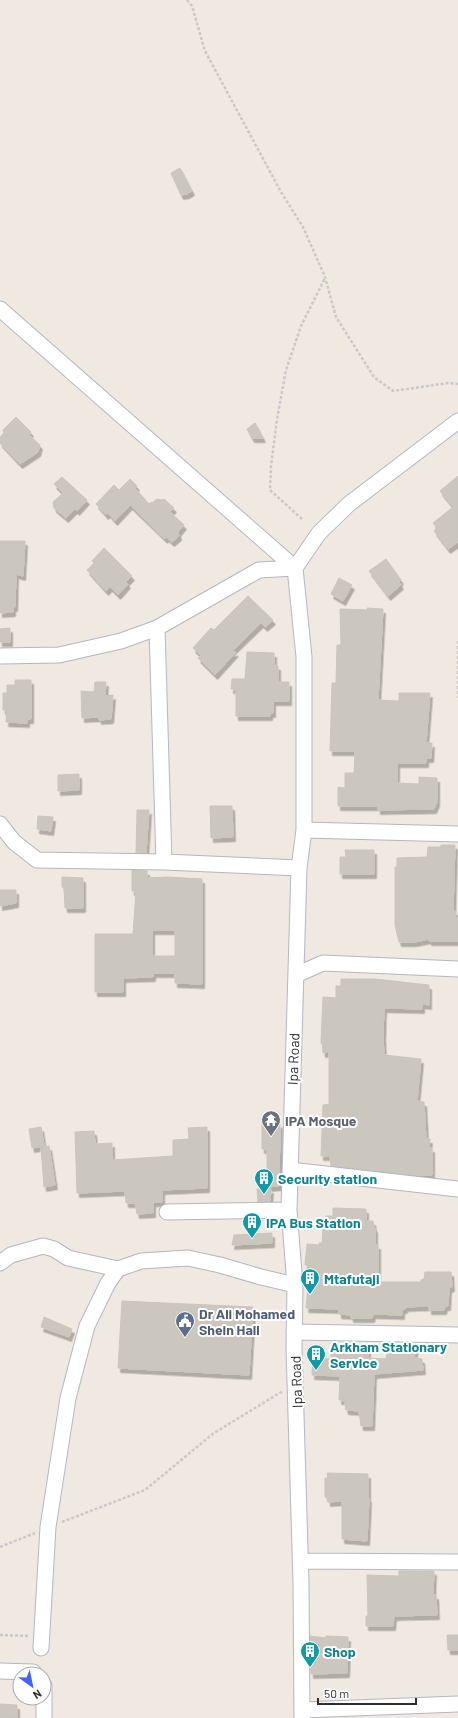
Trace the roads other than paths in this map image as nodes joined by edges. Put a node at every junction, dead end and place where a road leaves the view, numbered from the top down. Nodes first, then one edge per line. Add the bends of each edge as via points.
1 (3, 318) edge
2 (458, 421) edge
3 (295, 568) junction
4 (157, 628) junction
5 (0, 656) edge
6 (0, 824) edge
7 (304, 830) junction
8 (458, 834) edge
9 (164, 862) junction
10 (298, 868) junction
11 (458, 969) edge
12 (296, 975) junction
13 (290, 1170) junction
14 (458, 1189) edge
15 (289, 1210) junction
16 (167, 1212) dead end
17 (0, 1263) edge
18 (118, 1269) junction
19 (294, 1285) junction
20 (294, 1332) junction
21 (458, 1335) edge
22 (301, 1561) junction
23 (458, 1562) edge
24 (41, 1648) dead end
25 (0, 1671) edge
26 (12, 1671) edge
27 (458, 1704) edge
28 (44, 1706) edge
29 (302, 1714) edge
30 (44, 1718) edge

1 - 3 street
2 - 3 street via 350,504 320,533
3 - 4 street via 259,570
3 - 7 street, Ipa Road via 304,657
4 - 5 street via 121,641 59,655
4 - 9 street
6 - 9 street via 14,842 38,860
7 - 8 street
7 - 10 street, Ipa Road
9 - 10 street
10 - 12 street, Ipa Road
11 - 12 street via 323,963
12 - 13 street, Ipa Road
13 - 14 street
13 - 15 street, Ipa Road
15 - 16 street
15 - 19 street, Ipa Road
17 - 18 street via 11,1255 43,1246 54,1249 68,1258
18 - 19 street via 141,1261 188,1258
18 - 24 street via 108,1283 87,1326 68,1398 48,1527
19 - 20 street, Ipa Road
20 - 21 street
20 - 22 street, Ipa Road
22 - 23 street
22 - 29 street, Ipa Road
25 - 26 street
27 - 29 street
28 - 30 street

